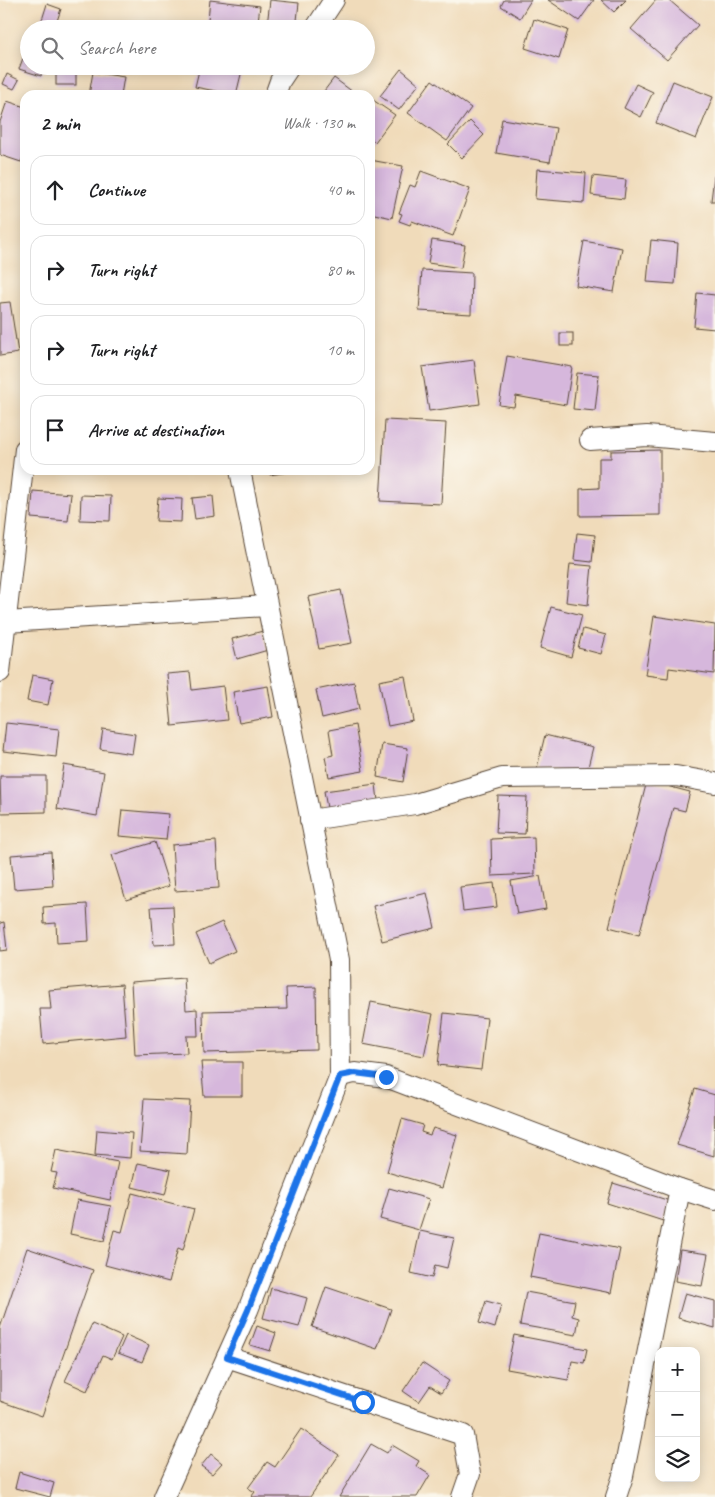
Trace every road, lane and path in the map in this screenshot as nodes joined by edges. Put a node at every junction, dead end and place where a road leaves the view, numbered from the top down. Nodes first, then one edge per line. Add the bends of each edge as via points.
1 (334, 0) edge
2 (321, 20) edge
3 (284, 75) edge
4 (277, 90) edge
5 (590, 440) dead end
6 (715, 442) edge
7 (22, 475) edge
8 (241, 475) edge
9 (267, 606) junction
10 (6, 622) junction
11 (0, 672) edge
12 (715, 784) edge
13 (310, 820) junction
14 (340, 1076) junction
15 (680, 1189) junction
16 (715, 1200) edge
17 (227, 1357) junction
18 (164, 1497) edge
19 (462, 1497) edge
20 (616, 1497) edge

1 - 2 street
3 - 4 street
5 - 6 street via 647,436
7 - 10 street
8 - 9 street
9 - 10 street
9 - 13 street
10 - 11 street
12 - 13 street via 676,776 502,778 415,804
13 - 14 street via 339,960
14 - 15 street via 355,1073 386,1077
14 - 17 street
15 - 16 street
15 - 20 street via 623,1476
17 - 18 street
17 - 19 street via 463,1435 470,1474

